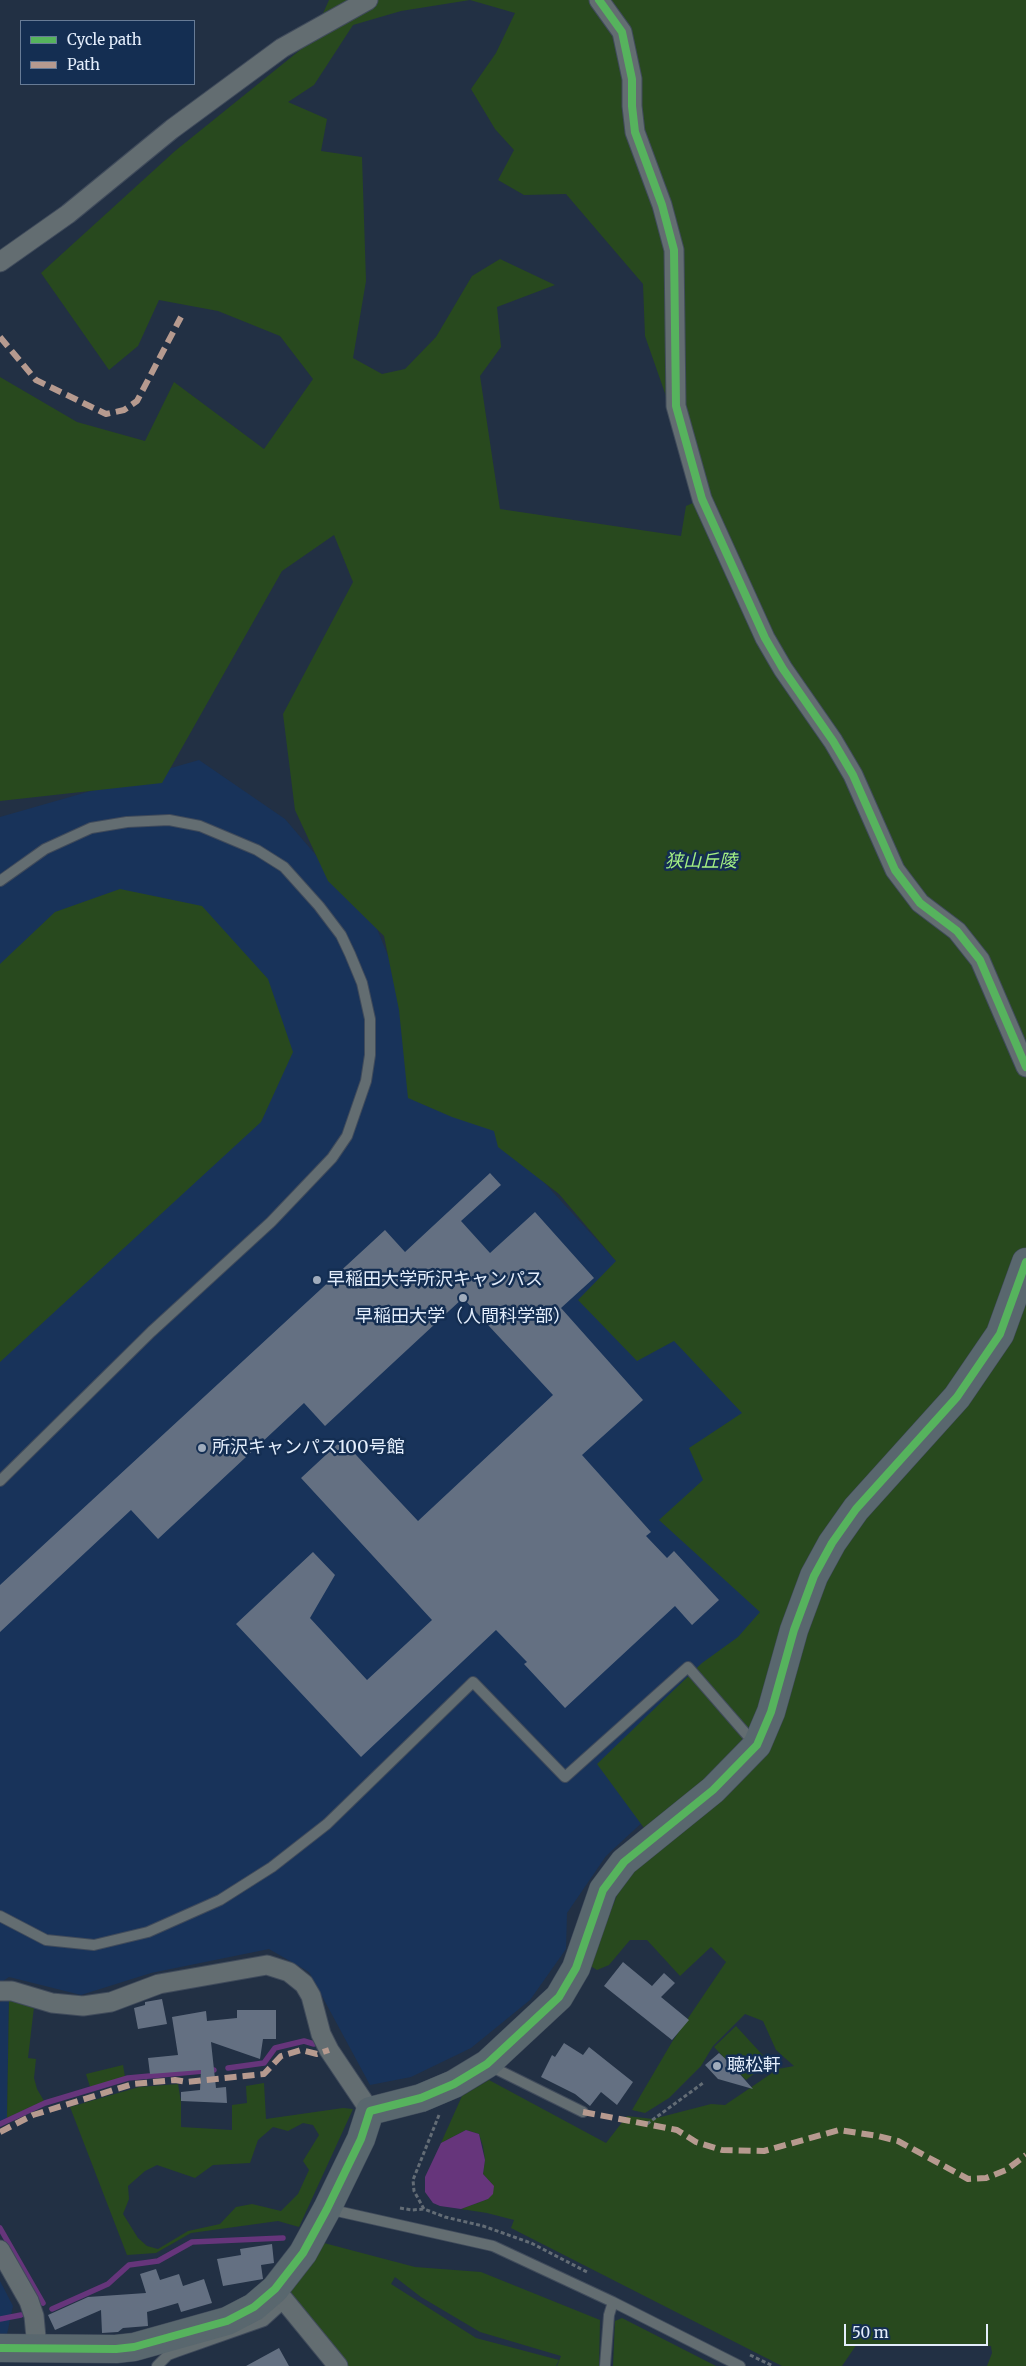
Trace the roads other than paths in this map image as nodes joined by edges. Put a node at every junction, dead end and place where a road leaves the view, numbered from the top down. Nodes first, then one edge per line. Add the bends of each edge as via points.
1 (368, 0) edge
2 (599, 0) edge
3 (0, 262) edge
4 (0, 881) edge
5 (1026, 1067) edge
6 (1026, 1262) edge
7 (0, 1481) edge
8 (757, 1745) junction
9 (0, 1916) edge
10 (0, 1992) edge
11 (487, 2064) junction
12 (370, 2110) junction
13 (583, 2112) dead end
14 (328, 2209) junction
15 (0, 2250) edge
16 (280, 2295) junction
17 (613, 2302) junction
18 (0, 2348) edge
19 (37, 2348) junction
20 (158, 2366) edge
21 (338, 2366) edge
22 (605, 2366) edge
23 (740, 2366) edge

1 - 3 street via 282,48 172,129 68,214
2 - 5 street via 622,32 632,79 635,132 662,205 674,250 676,406 702,499 765,638 853,775 895,870 920,903 957,931 980,960
4 - 7 lane via 54,845 91,828 127,822 169,820 200,826 257,850 284,867 341,935 362,983 370,1019 370,1055 358,1109 347,1136 332,1158 271,1222 151,1332
6 - 8 street via 1000,1334 957,1397 856,1509 832,1543 814,1576 794,1630 771,1712
8 - 9 lane via 688,1667 565,1777 473,1682 327,1824 272,1867 220,1900 148,1932 94,1945 46,1940
8 - 11 street via 707,1795 624,1862 603,1890 576,1968 559,1997
10 - 12 street via 12,1991 52,2003 83,2006 111,2002 159,1984 258,1967 289,1972 304,1984 325,2042
11 - 12 street via 420,2098
11 - 13 lane
12 - 14 street via 361,2138
14 - 16 street
14 - 17 lane via 493,2246
15 - 19 street via 29,2301
16 - 19 street via 227,2320 134,2347
16 - 20 lane via 264,2321 168,2355
16 - 21 street
17 - 22 lane
17 - 23 lane
18 - 19 street

